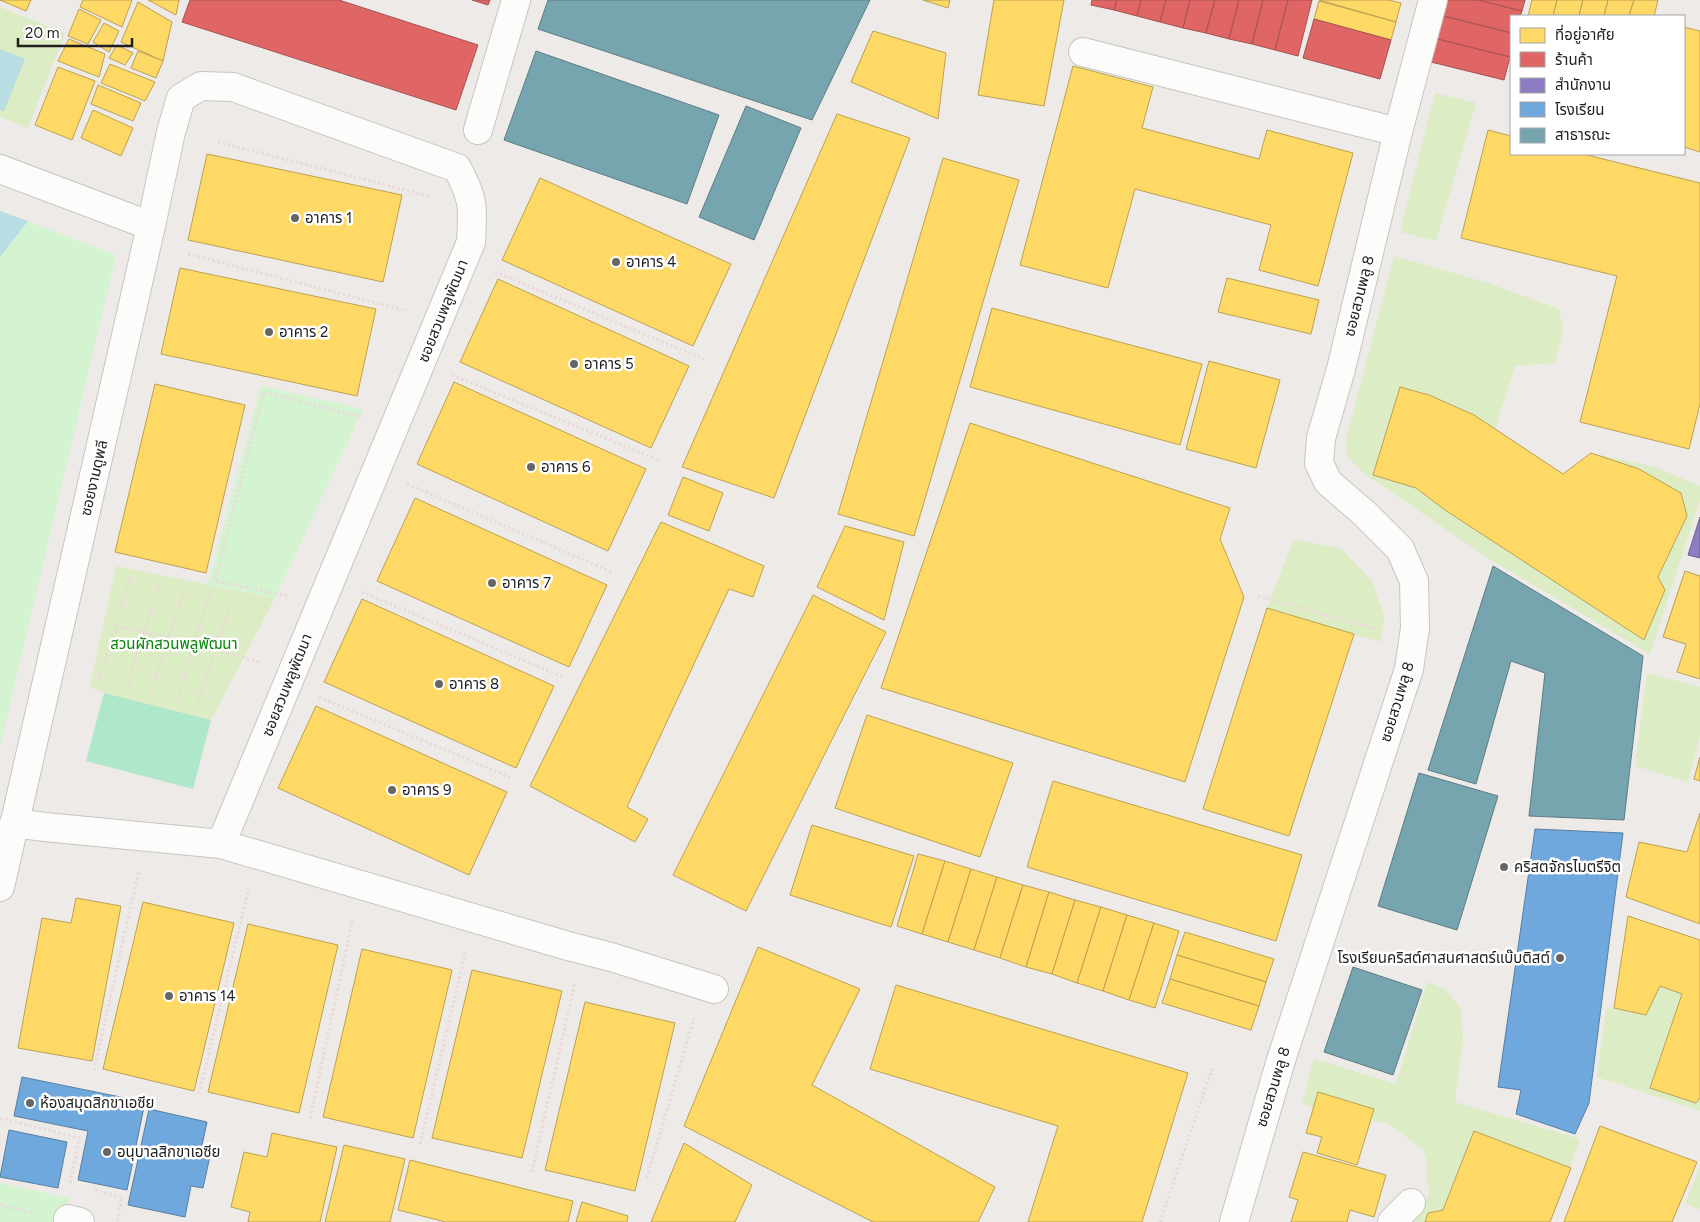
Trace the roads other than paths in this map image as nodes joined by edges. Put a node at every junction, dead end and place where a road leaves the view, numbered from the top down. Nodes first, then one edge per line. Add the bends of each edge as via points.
1 (516, 0) edge
2 (1433, 0) edge
3 (1083, 52) dead end
4 (478, 130) dead end
5 (1398, 132) junction
6 (0, 169) edge
7 (151, 226) junction
8 (14, 823) junction
9 (222, 844) junction
10 (0, 887) edge
11 (709, 987) road end
12 (1412, 1203) dead end
13 (1234, 1222) edge
14 (1392, 1222) edge

1 - 4 street
2 - 5 street, ซอยสวนพลู 8
3 - 5 street
5 - 13 street, ซอยสวนพลู 8 via 1341,369 1321,438 1319,463 1328,482 1400,548 1414,582 1415,628 1411,661 1281,1060
6 - 7 street
7 - 8 street, ซอยงามดูพลี
7 - 9 street, ซอยสวนพลูพัฒนา via 182,98 200,86 233,87 456,168 468,188 473,208 471,242
8 - 9 street
8 - 10 street, ซอยงามดูพลี
9 - 11 street
12 - 14 street

